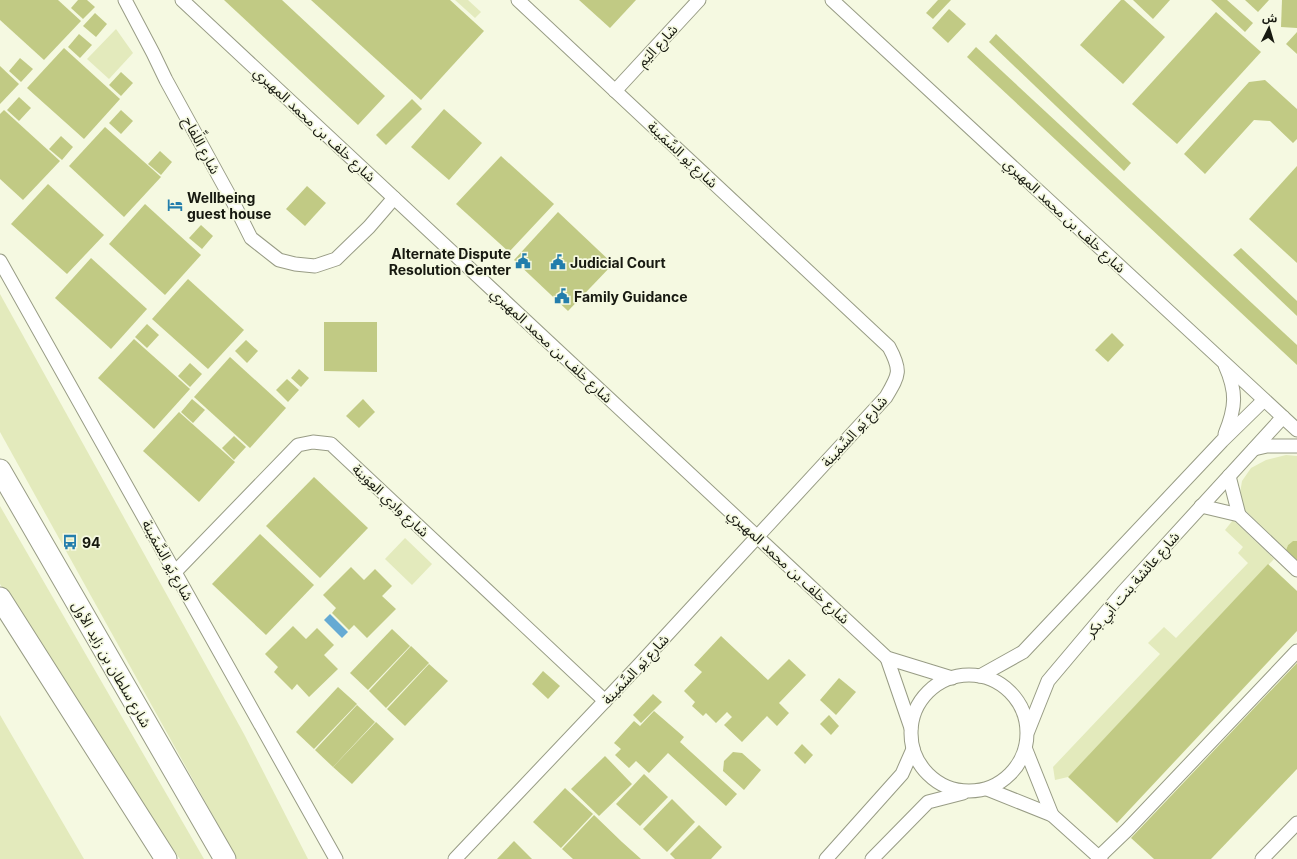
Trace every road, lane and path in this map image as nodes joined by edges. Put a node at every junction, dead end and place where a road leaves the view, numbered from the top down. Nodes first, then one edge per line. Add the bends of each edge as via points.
1 (125, 0) edge
2 (182, 0) edge
3 (518, 0) edge
4 (699, 0) edge
5 (832, 0) edge
6 (615, 91) junction
7 (394, 198) junction
8 (0, 261) edge
9 (1224, 361) junction
10 (1264, 400) junction
11 (1283, 417) junction
12 (1297, 430) edge
13 (1222, 441) junction
14 (1297, 446) edge
15 (1254, 449) junction
16 (0, 470) edge
17 (1229, 476) junction
18 (1201, 506) junction
19 (1240, 515) junction
20 (758, 537) junction
21 (1297, 570) edge
22 (175, 572) junction
23 (0, 598) edge
24 (1297, 651) edge
25 (887, 658) junction
26 (980, 676) junction
27 (952, 678) junction
28 (605, 701) junction
29 (911, 729) junction
30 (1028, 731) junction
31 (913, 748) junction
32 (1026, 750) junction
33 (987, 789) junction
34 (967, 792) junction
35 (1052, 815) junction
36 (1297, 823) edge
37 (1100, 858) edge
38 (166, 859) edge
39 (225, 859) edge
40 (336, 859) edge
41 (455, 859) edge
42 (826, 859) edge
43 (872, 859) edge
44 (1262, 859) edge

1 - 7 street, شارع اللِّفاح via 251,238 279,260 315,266 336,259
2 - 7 street, شارع خلف بن محمد المهيري
3 - 6 street, شارع يَو السِّمَينة
4 - 6 street, شارع اليَم
5 - 9 street, شارع خلف بن محمد المهيري
6 - 20 street, شارع يَو السِّمَينة via 889,347 896,361 897,378 886,398
7 - 20 street, شارع خلف بن محمد المهيري
8 - 22 street, شارع يَو السِّمَينة
9 - 10 street, شارع خلف بن محمد المهيري
9 - 13 street via 1232,379 1234,398 1232,418
10 - 11 street, شارع خلف بن محمد المهيري
10 - 13 street
11 - 12 street, شارع خلف بن محمد المهيري
11 - 15 street, شارع عائشة بنت أبي بكر
13 - 26 street via 1023,652
14 - 15 street via 1267,446
15 - 17 street, شارع عائشة بنت أبي بكر
16 - 39 main road, شارع سلطان بن زايد الأول
17 - 18 street, شارع عائشة بنت أبي بكر
17 - 19 street
18 - 19 street
18 - 30 street, شارع عائشة بنت أبي بكر via 1123,592 1048,681
19 - 21 street
20 - 25 street, شارع خلف بن محمد المهيري
20 - 28 street, شارع يَو السِّمَينة
22 - 28 street, شارع وادِي العِوَينة via 298,445 313,442 331,444
22 - 40 street, شارع يَو السِّمَينة
23 - 38 main road
24 - 37 street
25 - 27 street, شارع خلف بن محمد المهيري
25 - 29 street, شارع خلف بن محمد المهيري
26 - 27 street
26 - 30 street via 999,683 1014,695 1024,712
27 - 29 street via 936,685 923,697 914,712
28 - 41 street, شارع يَو السِّمَينة
29 - 31 street
30 - 32 street
31 - 34 street via 920,765 933,779 949,788
31 - 42 street via 902,774
32 - 33 street via 1018,767 1004,781
32 - 35 street
33 - 34 street
33 - 35 street
34 - 43 street via 928,802
35 - 37 street
36 - 44 street

